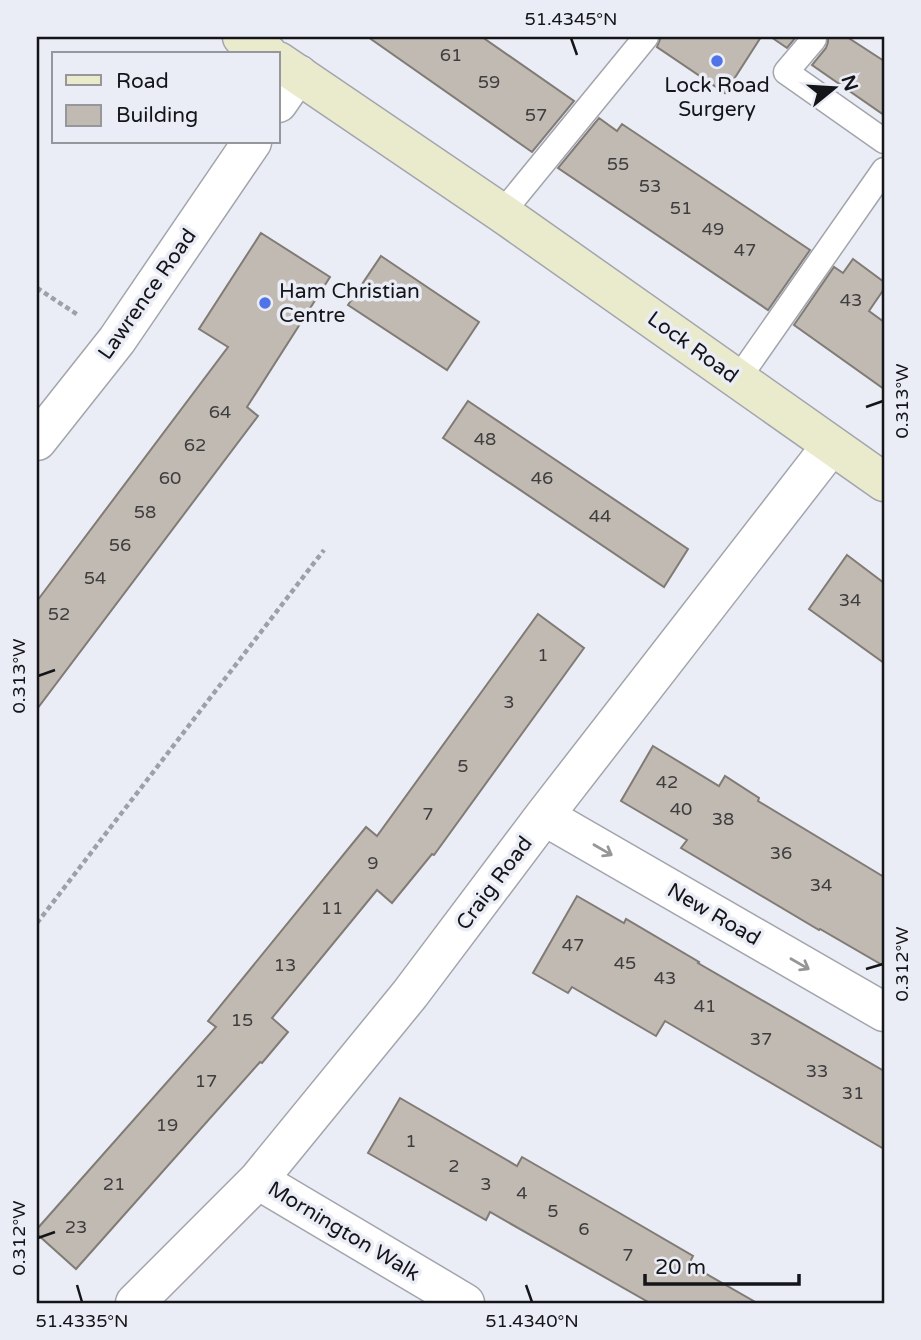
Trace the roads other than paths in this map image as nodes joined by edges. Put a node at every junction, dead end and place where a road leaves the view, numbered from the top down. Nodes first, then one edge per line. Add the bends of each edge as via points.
1 (242, 37) edge
2 (646, 37) edge
3 (814, 39) dead end
4 (258, 52) edge
5 (281, 73) edge
6 (884, 141) edge
7 (251, 144) edge
8 (884, 170) edge
9 (502, 214) junction
10 (738, 379) junction
11 (37, 442) edge
12 (831, 446) junction
13 (884, 482) edge
14 (544, 816) junction
15 (884, 1012) edge
16 (258, 1180) junction
17 (135, 1303) edge
18 (465, 1303) edge

1 - 4 street, Lock Road
2 - 9 lane
3 - 6 lane via 786,72
5 - 9 street, Lock Road
7 - 11 street, Lawrence Road via 117,340
8 - 10 lane
9 - 10 street, Lock Road
10 - 12 street, Lock Road
12 - 13 street, Lock Road
12 - 14 street, Craig Road
14 -> 15 street, New Road
14 - 16 street, Craig Road via 410,994
16 - 17 street, Craig Road
16 - 18 street, Mornington Walk

